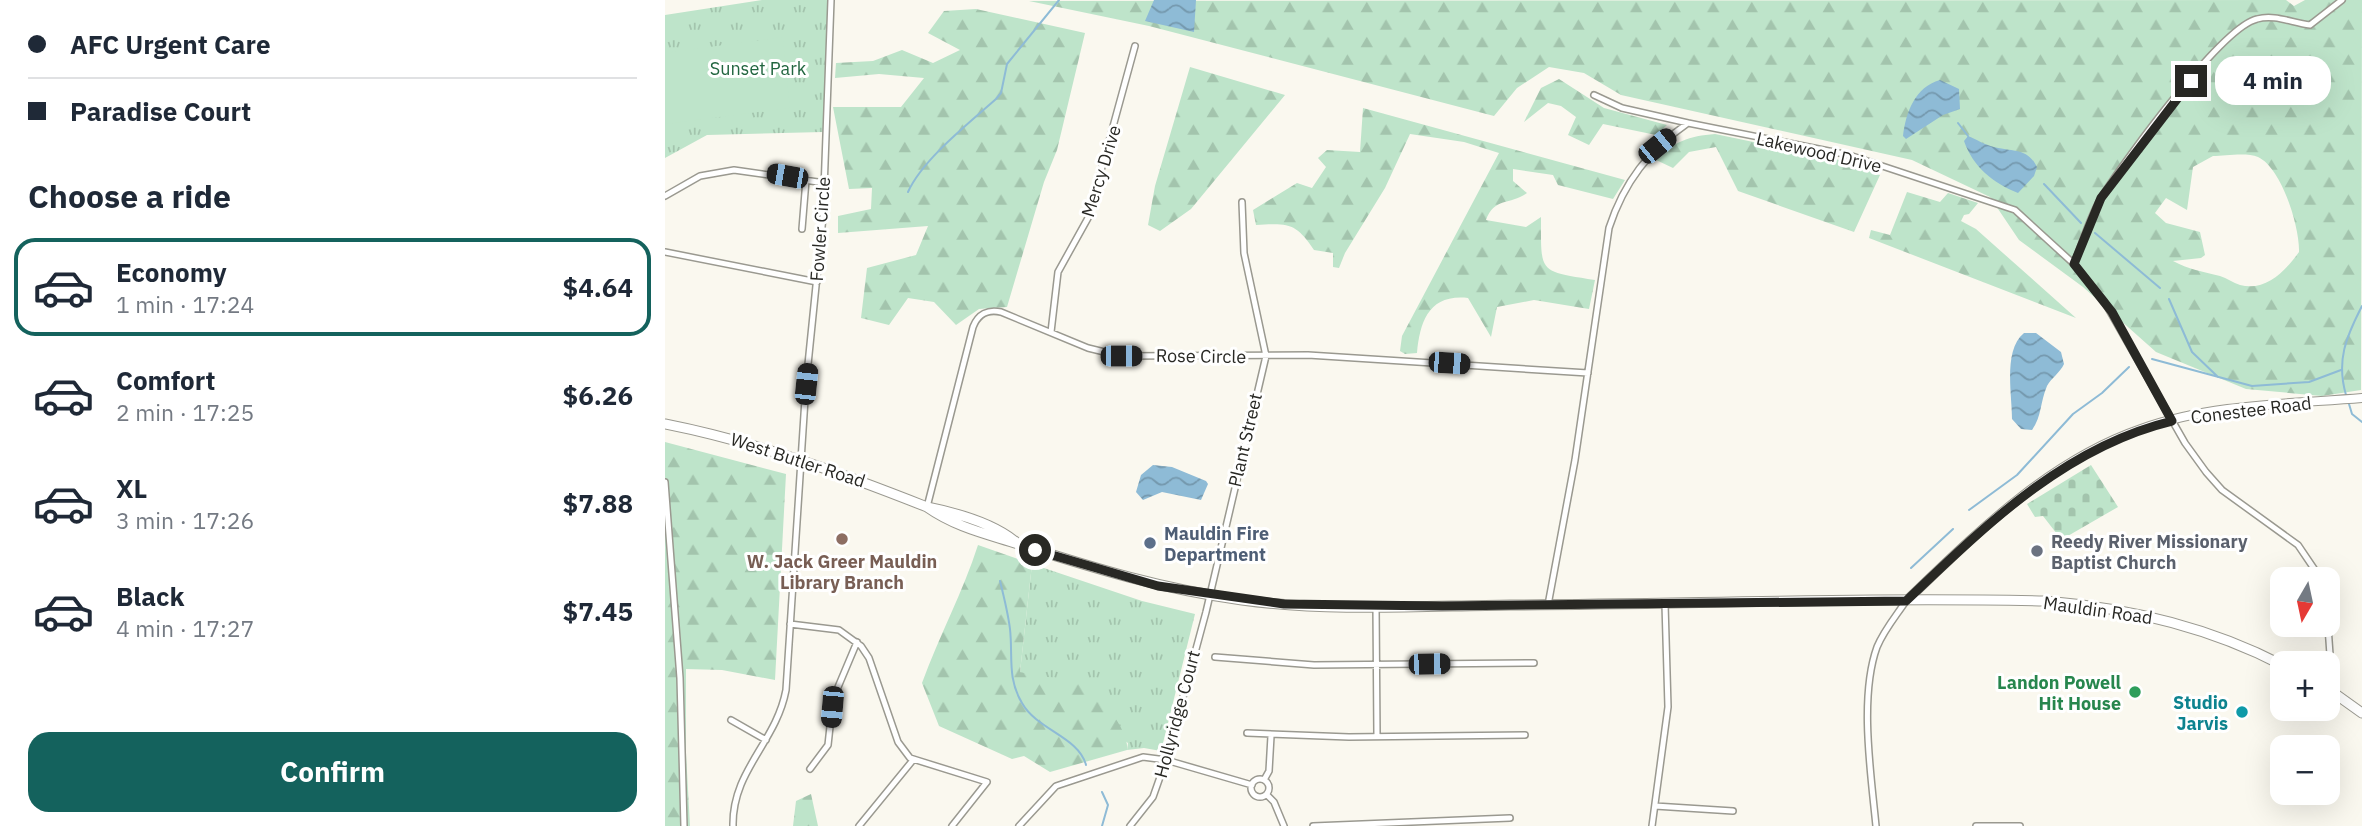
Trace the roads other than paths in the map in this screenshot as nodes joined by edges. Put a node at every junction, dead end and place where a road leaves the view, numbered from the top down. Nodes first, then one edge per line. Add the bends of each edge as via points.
1 (831, 0) edge
2 (2342, 0) edge
3 (1135, 47) dead end
4 (1594, 95) dead end
5 (1688, 123) junction
6 (806, 180) junction
7 (825, 183) junction
8 (665, 196) edge
9 (1242, 202) dead end
10 (802, 229) dead end
11 (665, 252) edge
12 (2074, 264) junction
13 (817, 282) junction
14 (1051, 332) junction
15 (1266, 356) junction
16 (1588, 373) junction
17 (2362, 398) edge
18 (2172, 421) junction
19 (665, 424) edge
20 (801, 458) junction
21 (665, 482) edge
22 (927, 507) junction
23 (2314, 567) edge
24 (1210, 595) junction
25 (1906, 601) junction
26 (1665, 604) junction
27 (1548, 605) junction
28 (1376, 606) junction
29 (790, 624) junction
30 (857, 642) junction
31 (1215, 657) dead end
32 (2270, 660) edge
33 (1534, 663) dead end
34 (1377, 665) junction
35 (2340, 697) edge
36 (2362, 713) edge
37 (731, 720) dead end
38 (1247, 733) dead end
39 (1525, 735) dead end
40 (1271, 736) junction
41 (1377, 736) junction
42 (766, 740) junction
43 (913, 760) junction
44 (1166, 760) junction
45 (810, 769) dead end
46 (1264, 780) junction
47 (1252, 785) junction
48 (1267, 794) junction
49 (1655, 806) junction
50 (1733, 811) dead end
51 (1510, 818) dead end
52 (684, 826) edge
53 (733, 826) edge
54 (859, 826) edge
55 (952, 826) edge
56 (1019, 826) edge
57 (1130, 826) edge
58 (1284, 826) edge
59 (1313, 826) edge
60 (1652, 826) edge
61 (1876, 826) edge
62 (1976, 826) edge
63 (2020, 826) edge

1 - 7 street, Fowler Circle
2 - 12 street via 2310,25 2267,17 2236,30 2201,67 2101,198
3 - 14 street, Mercy Drive via 1088,218 1058,272
4 - 5 street, Lakewood Drive via 1622,108
5 - 12 street, Lakewood Drive via 1849,155 2001,204 2026,218
5 - 16 street via 1644,160 1614,212
6 - 7 street
6 - 8 street via 734,170 700,176
6 - 10 street
7 - 13 street, Fowler Circle
9 - 15 street, Plant Street via 1244,253
11 - 13 street
12 - 18 street, Lakewood Drive via 2112,312
13 - 20 street, Fowler Circle
14 - 15 street, Rose Circle via 1121,356
14 - 22 street, Rose Circle via 998,311 985,313 975,322
15 - 16 street, Rose Circle
15 - 24 street, Plant Street
16 - 27 street
17 - 18 main road, Conestee Road via 2219,411
18 - 23 street, Lakewood Drive via 2217,485 2291,539
18 - 25 main road, Conestee Road via 2118,438 2060,469 1977,535
19 - 20 main road, West Butler Road
20 - 22 main road, West Butler Road
20 - 29 street, Fowler Circle
21 - 52 street via 679,664
22 - 24 main road, West Butler Road via 999,541 1110,575
24 - 28 main road, West Butler Road via 1284,604
24 - 44 street, Hollyridge Court
25 - 26 main road, West Butler Road
25 - 32 main road, Mauldin Road via 2094,606 2199,630
25 - 61 street via 1883,635 1871,676
26 - 27 main road, West Butler Road
26 - 49 street via 1668,707
27 - 28 main road, West Butler Road
28 - 34 street
29 - 30 street via 839,631
29 - 42 street, Fowler Circle via 784,699
30 - 43 street via 869,658 901,747
30 - 45 street via 833,699 828,745
31 - 34 street
33 - 34 street
34 - 41 street
35 - 36 main road
37 - 42 street
38 - 40 street
39 - 41 street
40 - 41 street
40 - 46 street via 1269,771
42 - 53 street, Fowler Circle via 737,788
43 - 54 street
43 - 55 street via 987,782
44 - 47 street
44 - 56 street via 1143,757 1068,780 1048,792
44 - 57 street, Hollyridge Court via 1153,797
46 - 47 street
46 - 48 street
47 - 48 street via 1256,796
48 - 58 street
49 - 50 street
49 - 60 street
51 - 59 street
62 - 63 street

